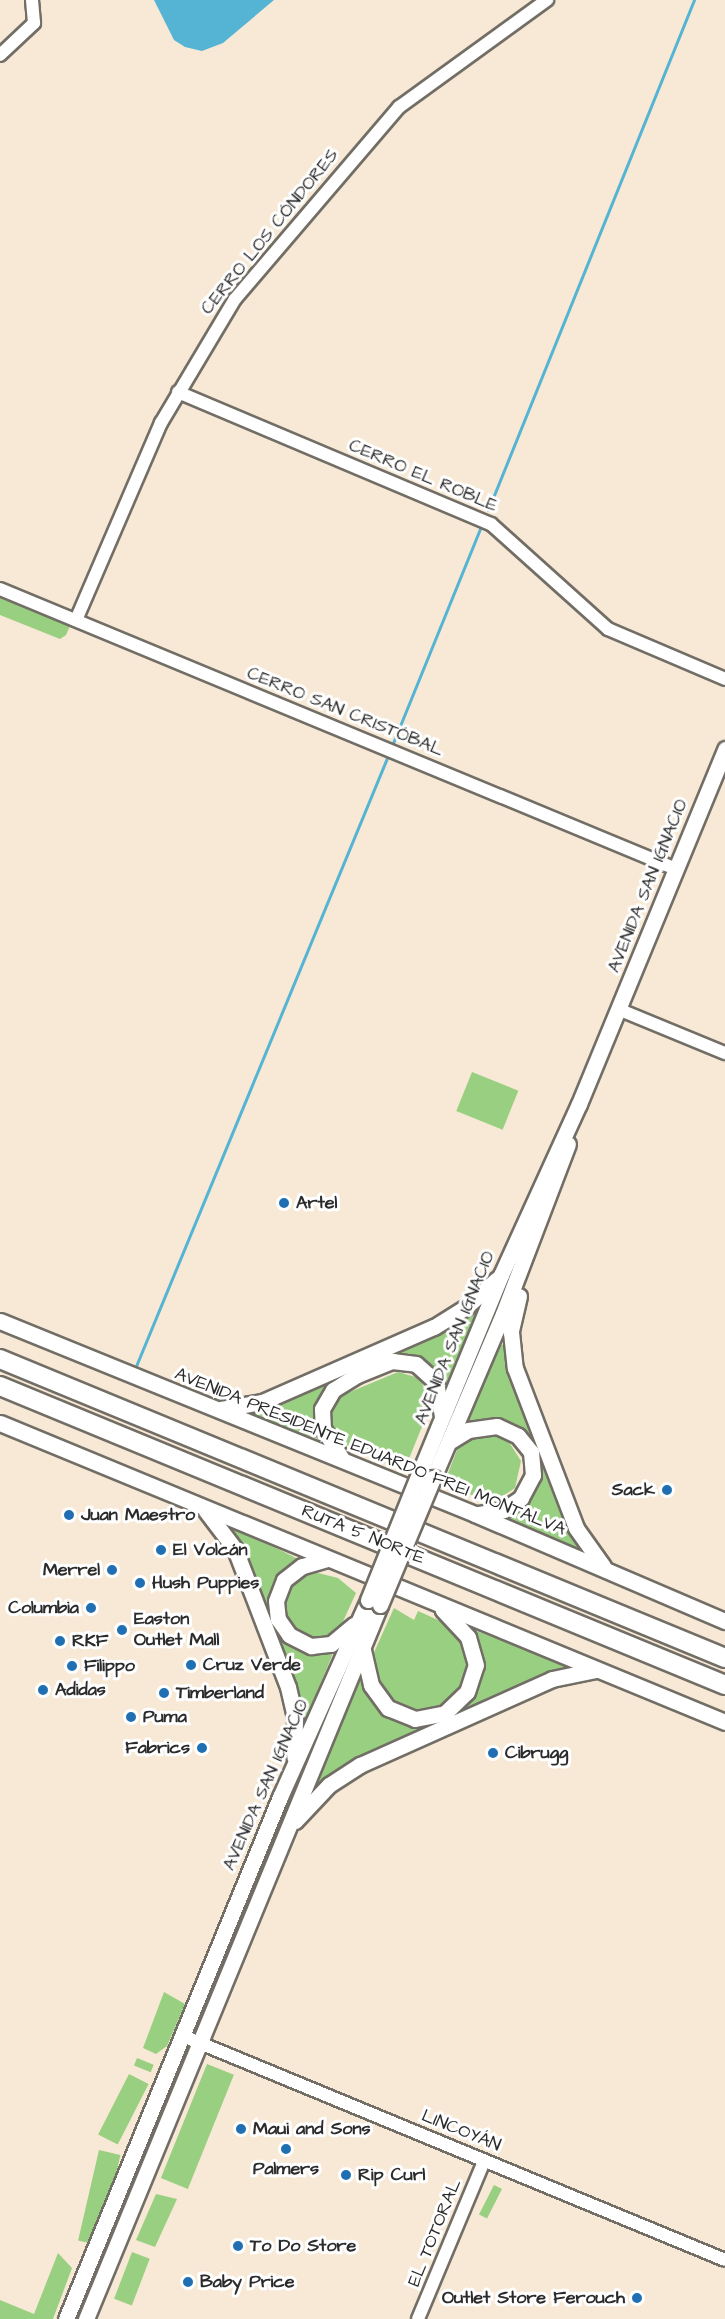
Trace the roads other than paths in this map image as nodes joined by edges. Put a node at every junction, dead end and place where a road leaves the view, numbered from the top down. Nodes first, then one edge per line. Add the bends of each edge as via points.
1 (32, 0) edge
2 (547, 0) edge
3 (0, 56) edge
4 (178, 392) junction
5 (0, 589) edge
6 (76, 620) junction
7 (725, 679) edge
8 (724, 752) edge
9 (676, 869) junction
10 (618, 1009) junction
11 (725, 1053) edge
12 (579, 1104) junction
13 (524, 1264) junction
14 (501, 1275) junction
15 (0, 1321) edge
16 (0, 1359) edge
17 (0, 1386) edge
18 (209, 1408) junction
19 (442, 1421) junction
20 (0, 1423) edge
21 (448, 1442) junction
22 (344, 1461) junction
23 (426, 1476) junction
24 (200, 1506) junction
25 (476, 1514) junction
26 (327, 1559) junction
27 (607, 1570) junction
28 (430, 1601) junction
29 (374, 1603) junction
30 (360, 1618) junction
31 (725, 1621) edge
32 (363, 1650) junction
33 (725, 1656) edge
34 (599, 1670) junction
35 (725, 1686) edge
36 (725, 1722) edge
37 (292, 1769) junction
38 (280, 1797) junction
39 (297, 1805) junction
40 (286, 1831) junction
41 (183, 2036) junction
42 (199, 2043) junction
43 (155, 2102) junction
44 (172, 2109) junction
45 (484, 2161) junction
46 (725, 2260) edge
47 (66, 2319) edge
48 (86, 2319) edge
49 (418, 2319) edge

1 - 3 street via 34,23
2 - 4 street, CERRO LOS CÓNDORES via 391,114 235,299
4 - 6 street, CERRO LOS CÓNDORES via 145,458
4 - 7 street, CERRO EL ROBLE via 482,519 501,531 604,626
5 - 6 street, CERRO SAN CRISTÓBAL
6 - 9 street, CERRO SAN CRISTÓBAL
8 - 9 main road, AVENIDA SAN IGNACIO
9 - 10 main road, AVENIDA SAN IGNACIO
10 - 11 street
10 - 12 main road, AVENIDA SAN IGNACIO
12 - 13 main road, AVENIDA SAN IGNACIO
12 - 14 main road, AVENIDA SAN IGNACIO
13 - 21 main road, AVENIDA SAN IGNACIO
13 - 27 main road via 512,1332 515,1368 576,1528
14 - 18 main road via 467,1306 434,1327 254,1404
14 - 19 main road, AVENIDA SAN IGNACIO
15 - 18 main road, AVENIDA PRESIDENTE EDUARDO FREI MONTALVA
16 - 33 highway, RUTA 5 NORTE
17 - 35 highway, RUTA 5 NORTE
18 - 22 main road, AVENIDA PRESIDENTE EDUARDO FREI MONTALVA
19 - 22 main road via 439,1389 428,1371 405,1360 376,1367 340,1384 324,1403 323,1429
19 - 23 main road, AVENIDA SAN IGNACIO
20 - 24 main road
21 - 23 main road, AVENIDA SAN IGNACIO
21 - 25 main road via 468,1430 491,1426 513,1433 531,1452 533,1475 521,1498 503,1510
22 - 25 main road, AVENIDA PRESIDENTE EDUARDO FREI MONTALVA
23 - 29 main road, AVENIDA SAN IGNACIO, bridge
24 - 26 main road
24 - 37 main road via 232,1542 288,1687 295,1718
25 - 27 main road, AVENIDA PRESIDENTE EDUARDO FREI MONTALVA
26 - 28 main road
26 - 30 main road via 302,1566 284,1580 276,1601 281,1625 294,1640 318,1647 336,1641
27 - 31 main road, AVENIDA PRESIDENTE EDUARDO FREI MONTALVA
28 - 32 main road via 461,1628 476,1657 471,1686 452,1709 423,1719 388,1708 371,1685
28 - 34 main road
29 - 30 main road, AVENIDA SAN IGNACIO
29 - 32 main road, AVENIDA SAN IGNACIO
30 - 37 main road, AVENIDA SAN IGNACIO
32 - 39 main road, AVENIDA SAN IGNACIO
34 - 36 main road
34 - 40 main road via 552,1679 360,1765 320,1793
37 - 38 main road, AVENIDA SAN IGNACIO
38 - 39 main road via 291,1797
38 - 41 main road, AVENIDA SAN IGNACIO
39 - 40 main road, AVENIDA SAN IGNACIO
40 - 42 main road, AVENIDA SAN IGNACIO
41 - 42 street, LINCOYÁN
41 - 43 main road, AVENIDA SAN IGNACIO
42 - 44 main road, AVENIDA SAN IGNACIO
42 - 45 street, LINCOYÁN
43 - 44 main road via 164,2101
43 - 47 main road, AVENIDA SAN IGNACIO
44 - 48 main road, AVENIDA SAN IGNACIO
45 - 46 street, LINCOYÁN
45 - 49 street, EL TOTORAL

